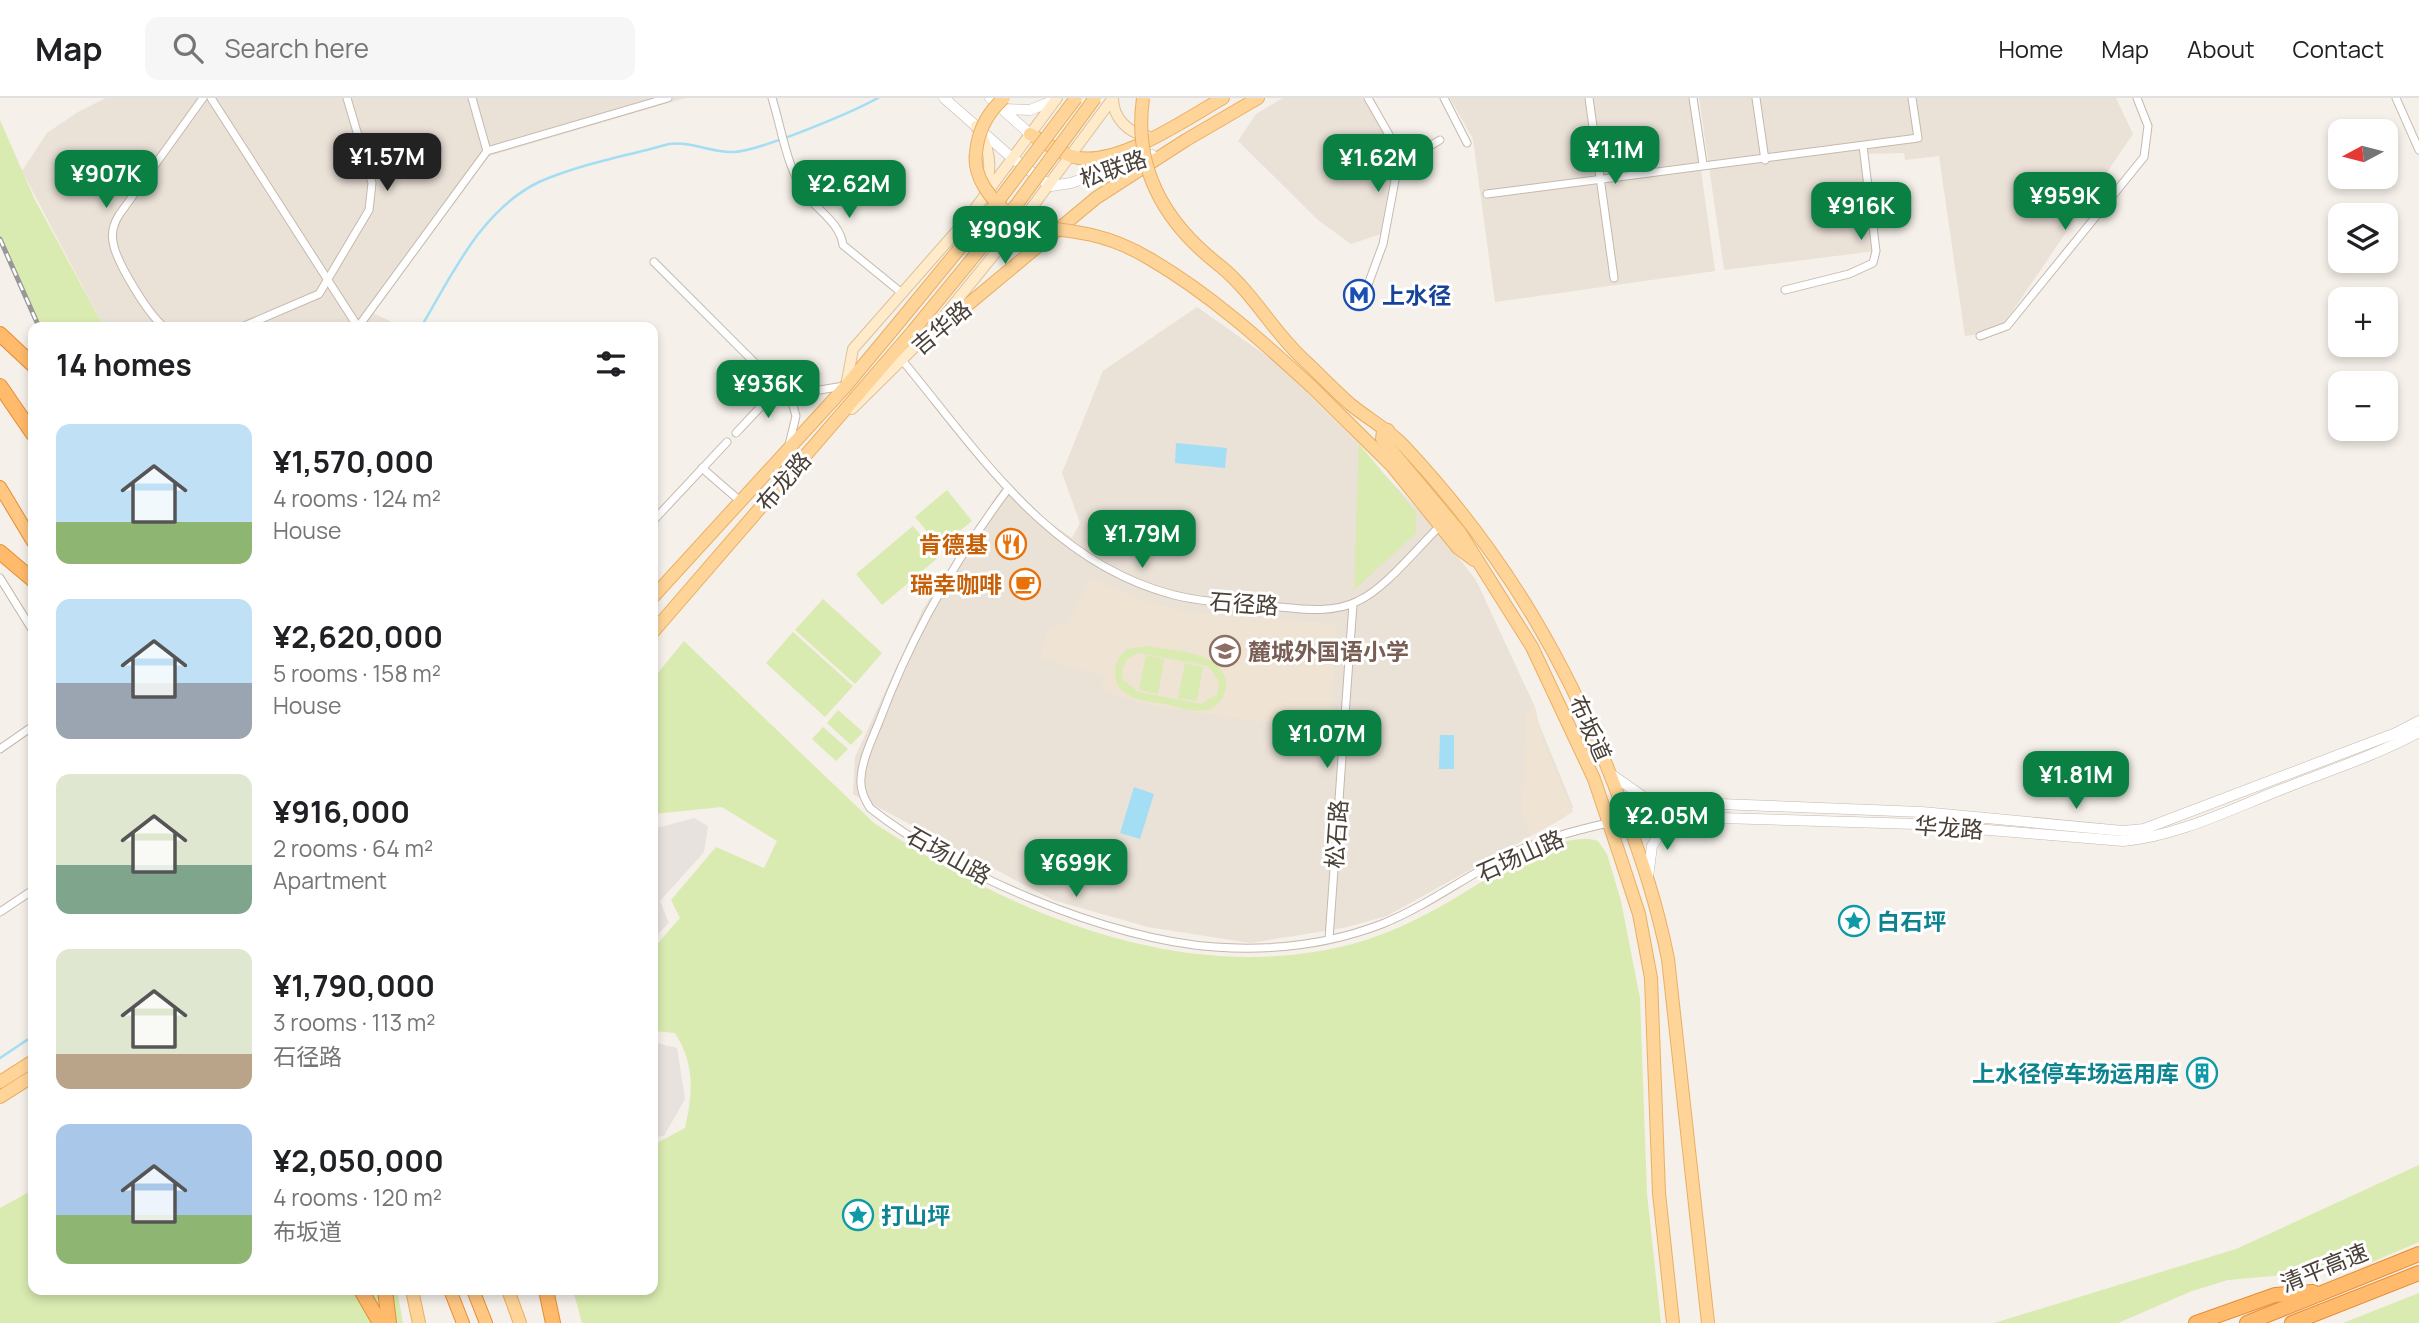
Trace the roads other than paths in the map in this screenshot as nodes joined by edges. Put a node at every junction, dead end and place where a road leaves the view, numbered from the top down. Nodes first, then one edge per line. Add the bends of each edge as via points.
1 (203, 98) edge
2 (211, 98) edge
3 (347, 98) edge
4 (472, 98) edge
5 (633, 98) edge
6 (668, 98) edge
7 (772, 98) edge
8 (944, 98) edge
9 (990, 98) edge
10 (1076, 98) edge
11 (1095, 98) edge
12 (1113, 98) edge
13 (1143, 98) edge
14 (1223, 98) edge
15 (1258, 98) edge
16 (1368, 98) edge
17 (1444, 98) edge
18 (1589, 98) edge
19 (1693, 98) edge
20 (1756, 98) edge
21 (1912, 98) edge
22 (2137, 98) edge
23 (2396, 98) edge
24 (1056, 99) edge
25 (1003, 104) edge
26 (636, 107) junction
27 (976, 126) junction
28 (1030, 134) junction
29 (1157, 135) junction
30 (1185, 140) junction
31 (1440, 140) dead end
32 (1468, 142) dead end
33 (1863, 146) junction
34 (2419, 150) edge
35 (487, 151) junction
36 (1400, 155) junction
37 (1070, 156) junction
38 (1011, 157) junction
39 (1765, 160) junction
40 (1703, 164) junction
41 (1600, 178) junction
42 (1049, 185) junction
43 (1487, 194) dead end
44 (981, 200) junction
45 (654, 262) dead end
46 (1614, 278) dead end
47 (329, 279) junction
48 (1785, 290) dead end
49 (903, 294) junction
50 (1355, 301) dead end
51 (159, 322) edge
52 (254, 322) edge
53 (355, 322) edge
54 (362, 322) edge
55 (936, 326) junction
56 (0, 334) edge
57 (1980, 336) dead end
58 (28, 360) edge
59 (902, 360) junction
60 (0, 386) edge
61 (846, 386) junction
62 (779, 387) junction
63 (28, 428) edge
64 (736, 433) dead end
65 (1385, 435) junction
66 (727, 442) dead end
67 (789, 446) junction
68 (807, 453) junction
69 (702, 468) junction
70 (0, 487) edge
71 (1009, 489) junction
72 (740, 501) junction
73 (658, 516) edge
74 (1440, 526) junction
75 (28, 534) edge
76 (0, 552) edge
77 (1476, 562) junction
78 (28, 576) edge
79 (0, 578) edge
80 (658, 591) edge
81 (1353, 604) junction
82 (28, 623) edge
83 (658, 626) edge
84 (2419, 721) edge
85 (28, 729) edge
86 (2419, 732) edge
87 (0, 749) edge
88 (1611, 774) junction
89 (1674, 807) junction
90 (1624, 811) junction
91 (1669, 820) junction
92 (1608, 823) junction
93 (1630, 826) junction
94 (1648, 877) junction
95 (28, 893) edge
96 (0, 912) edge
97 (1329, 939) junction
98 (28, 1064) edge
99 (28, 1079) edge
100 (0, 1082) edge
101 (0, 1097) edge
102 (2419, 1254) edge
103 (2417, 1274) edge
104 (2321, 1293) junction
105 (364, 1295) edge
106 (385, 1295) edge
107 (413, 1295) edge
108 (452, 1295) edge
109 (475, 1295) edge
110 (510, 1295) edge
111 (547, 1295) edge
112 (380, 1323) edge
113 (389, 1323) edge
114 (419, 1323) edge
115 (464, 1323) edge
116 (486, 1323) edge
117 (520, 1323) edge
118 (553, 1323) edge
119 (1673, 1323) edge
120 (1708, 1323) edge
121 (2196, 1323) edge
122 (2247, 1323) edge
123 (2292, 1323) edge

1 - 51 street via 113,231 116,253
2 - 47 street
3 - 47 street via 373,194 367,215
4 - 35 street
5 - 26 street
6 - 26 street
7 - 49 street via 794,176 807,196 841,232 843,245
8 - 27 street, 松联路
9 - 25 street
10 - 61 main road, 布龙路, bridge via 996,204
11 - 68 main road, 布龙路, bridge via 1010,214
12 - 29 main road via 1116,113 1128,129
12 - 37 main road
13 - 65 main road, 布坂道, bridge via 1141,138 1153,186 1172,221 1248,290 1290,346
14 - 29 main road
15 - 30 main road, 吉华路
16 - 36 street
17 - 32 street
18 - 41 street
19 - 40 street
20 - 39 street
21 - 33 street via 1918,138
22 - 57 street via 2147,126 2144,157 2007,327
23 - 34 street
24 - 25 street via 1030,110
24 - 28 main road
25 - 28 street
25 - 74 main road, bridge via 986,119 975,157 981,182 999,208 1034,226 1092,235 1135,250 1168,269 1259,338 1312,387 1392,466
26 - 35 street
27 - 38 street, 松联路
27 - 44 main road via 989,163
28 - 37 main road
28 - 38 main road
29 - 37 main road via 1104,156
30 - 42 street, 松联路 via 1071,183
30 - 55 main road, 吉华路 via 1080,209 959,312
31 - 36 street via 1418,152
33 - 39 street
33 - 48 street via 1876,251 1873,263
35 - 54 street
36 - 50 street via 1383,244 1362,301
37 - 42 main road
38 - 42 street, 松联路
38 - 44 main road
39 - 40 street
40 - 41 street
41 - 43 street
41 - 46 street
42 - 55 main road
44 - 49 main road
45 - 62 street
47 - 52 street via 319,294
47 - 53 street
49 - 61 main road via 853,349
55 - 59 main road, 吉华路
56 - 58 highway
59 - 68 main road, 吉华路
59 - 71 street, 石径路
60 - 63 highway
61 - 62 street via 801,393
61 - 67 main road, 布龙路
62 - 64 street
62 - 67 street via 794,407
65 - 77 main road, 布坂道 via 1459,531
65 - 88 main road, 布坂道 via 1456,503 1529,604 1559,658
66 - 69 street
67 - 72 main road, 布龙路
68 - 83 main road, 布龙路
69 - 72 street
69 - 73 street
70 - 75 highway
71 - 81 street, 石径路 via 1043,525 1083,555 1155,589 1214,602 1323,609
71 - 97 street, 石场山路 via 951,572 898,675 861,775 870,808 928,846 1004,886 1146,936 1216,947 1273,947
72 - 80 main road, 布龙路
74 - 77 main road
74 - 81 street, 石径路 via 1373,592
76 - 78 highway
77 - 92 main road, 布坂道 via 1532,647 1594,779
79 - 82 street
81 - 97 street, 松石路
84 - 89 street, 华龙路 via 2144,829 2123,831 1922,812 1720,804
85 - 87 street
86 - 91 street, 华龙路 via 2245,804 2144,839 1916,824
88 - 89 street via 1645,798
88 - 90 main road, 布坂道
89 - 90 street, 华龙路
90 - 92 street
90 - 93 main road, 布坂道
91 - 93 street, 华龙路
91 - 94 street via 1652,846
92 - 93 street, 华龙路
92 - 97 street, 石场山路 via 1525,848 1408,913
92 - 119 main road, 布坂道 via 1639,914 1651,978 1659,1193
93 - 94 main road, 布坂道
94 - 120 main road, 布坂道 via 1668,959
95 - 96 street
98 - 100 main road
99 - 101 main road
102 - 104 highway, 清平高速
103 - 123 highway, 清平高速
104 - 121 highway via 2275,1294
104 - 122 highway, 清平高速
105 - 112 highway
106 - 113 highway
107 - 114 main road
108 - 115 highway
109 - 116 highway
110 - 117 main road
111 - 118 highway

